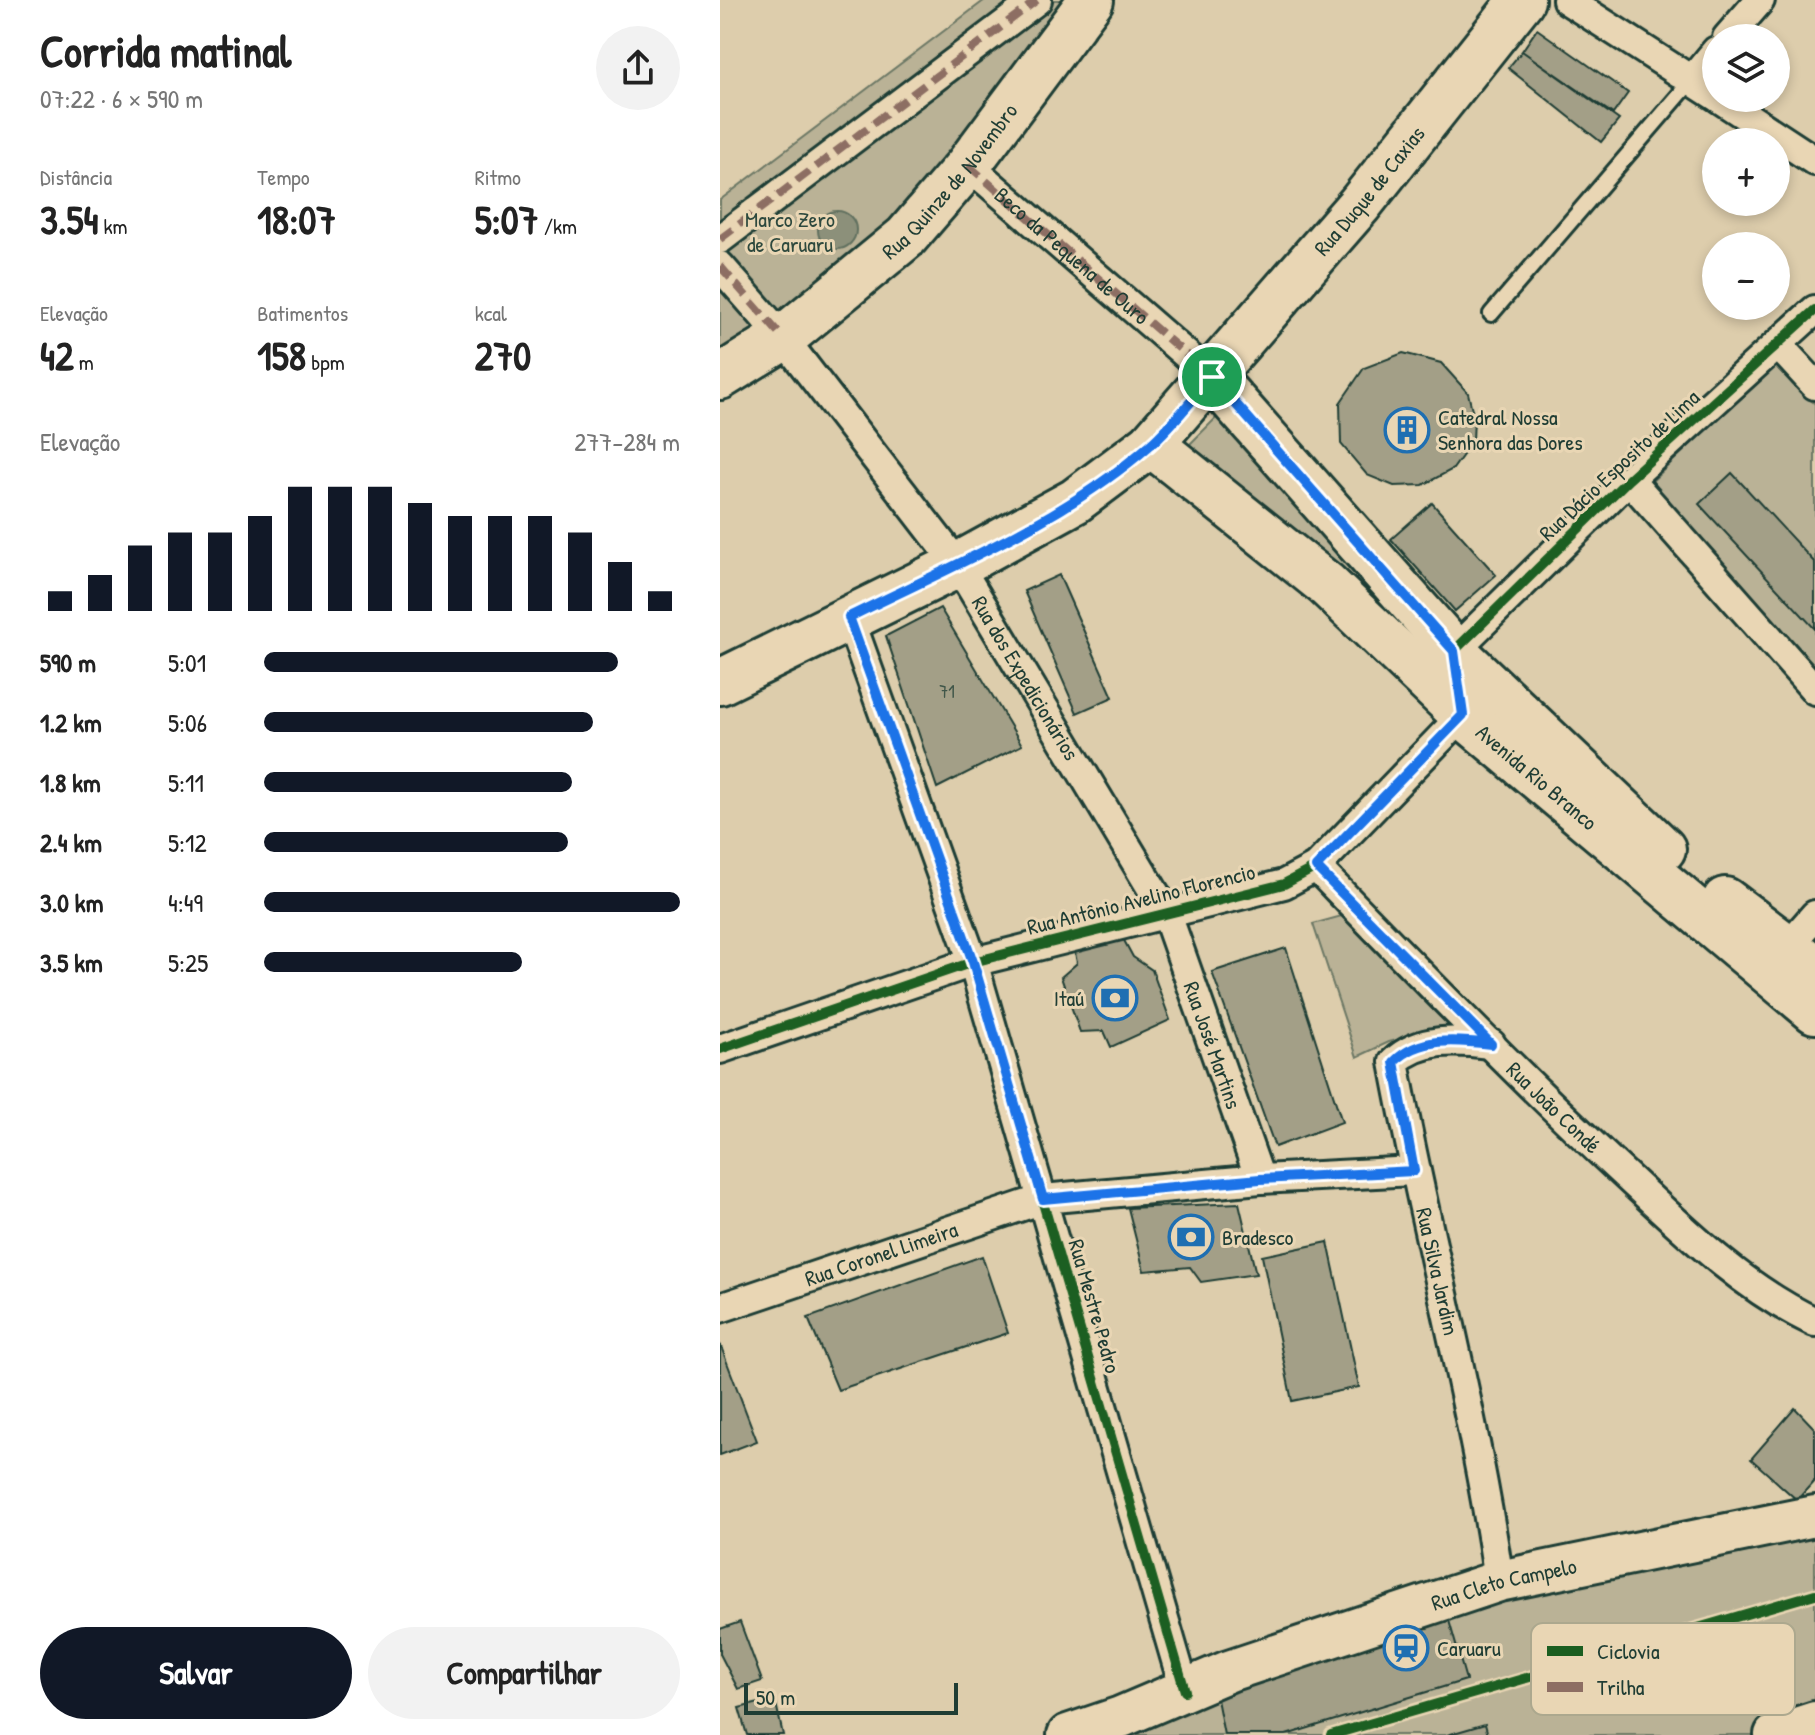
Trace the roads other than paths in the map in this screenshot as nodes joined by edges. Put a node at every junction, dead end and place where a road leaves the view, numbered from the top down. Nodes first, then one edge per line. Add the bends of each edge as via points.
1 (1037, 0) edge
2 (1072, 0) edge
3 (1091, 0) edge
4 (1522, 0) edge
5 (1567, 0) edge
6 (1760, 0) edge
7 (1739, 24) edge
8 (1042, 65) junction
9 (1702, 68) edge
10 (1692, 80) junction
11 (1702, 87) edge
12 (1741, 112) edge
13 (1815, 161) edge
14 (968, 165) junction
15 (720, 239) edge
16 (720, 266) edge
17 (1815, 310) edge
18 (1491, 314) dead end
19 (783, 338) junction
20 (1779, 346) junction
21 (720, 377) edge
22 (1212, 377) junction
23 (1815, 385) edge
24 (1151, 444) junction
25 (1629, 479) junction
26 (958, 565) junction
27 (849, 617) junction
28 (1454, 651) junction
29 (720, 682) edge
30 (1815, 690) edge
31 (1463, 715) junction
32 (1316, 867) junction
33 (1166, 912) junction
34 (1806, 943) edge
35 (973, 962) junction
36 (1815, 1011) edge
37 (1491, 1044) junction
38 (720, 1049) edge
39 (1414, 1171) junction
40 (1260, 1179) junction
41 (1043, 1199) junction
42 (720, 1308) edge
43 (1815, 1322) edge
44 (1815, 1516) edge
45 (1499, 1581) junction
46 (1185, 1691) junction
47 (1815, 1722) edge
48 (1068, 1735) edge
49 (1775, 1735) edge

1 - 15 street
2 - 8 lane
3 - 8 main road, Rua Quinze de Novembro
4 - 22 main road, Rua Duque de Caxias via 1360,204
5 - 10 street
6 - 7 street
8 - 14 main road, Rua Quinze de Novembro
9 - 10 street
10 - 11 street
10 - 18 lane
12 - 13 street
14 - 19 main road, Rua Quinze de Novembro via 906,237
14 - 22 street, Beco da Pequena de Ouro
16 - 19 street, Rua dos Expedicionários
17 - 20 street, Rua Dácio Esposito de Lima
19 - 21 main road, Rua Quinze de Novembro
19 - 26 street, Rua dos Expedicionários
20 - 23 street
20 - 25 street, Rua Dácio Esposito de Lima
22 - 24 main road, Rua Duque de Caxias
22 - 28 main road, Avenida Rio Branco
24 - 26 main road, Rua Duque de Caxias via 1075,501
24 - 31 main road, Avenida Rio Branco via 1326,584
25 - 28 street, Rua Dácio Esposito de Lima
25 - 30 street
26 - 27 main road, Rua Duque de Caxias
26 - 33 street, Rua dos Expedicionários
27 - 29 main road, Rua Duque de Caxias
27 - 35 street, Rua Mestre Pedro
28 - 31 street
28 - 34 main road, Avenida Rio Branco via 1688,872
31 - 32 street, Rua Antônio Avelino Florencio
31 - 36 main road, Avenida Rio Branco
32 - 33 street, Rua Antônio Avelino Florencio via 1284,884
32 - 37 street, Rua João Condé
33 - 35 street, Rua Antônio Avelino Florencio
33 - 40 street, Rua José Martins
35 - 38 street, Rua Antônio Avelino Florencio
35 - 41 street, Rua Mestre Pedro
37 - 39 street, Rua Silva Jardim via 1448,1040 1404,1053 1394,1062
37 - 43 street, Rua João Condé via 1674,1221 1737,1273
39 - 40 street, Rua Coronel Limeira
39 - 45 street, Rua Silva Jardim via 1488,1508
40 - 41 street, Rua Coronel Limeira
41 - 42 street, Rua Coronel Limeira
41 - 46 street, Rua Mestre Pedro
44 - 45 main road, Rua Cleto Campelo
45 - 46 main road, Rua Cleto Campelo via 1397,1612
46 - 48 main road, Rua Cleto Campelo
47 - 49 main road

